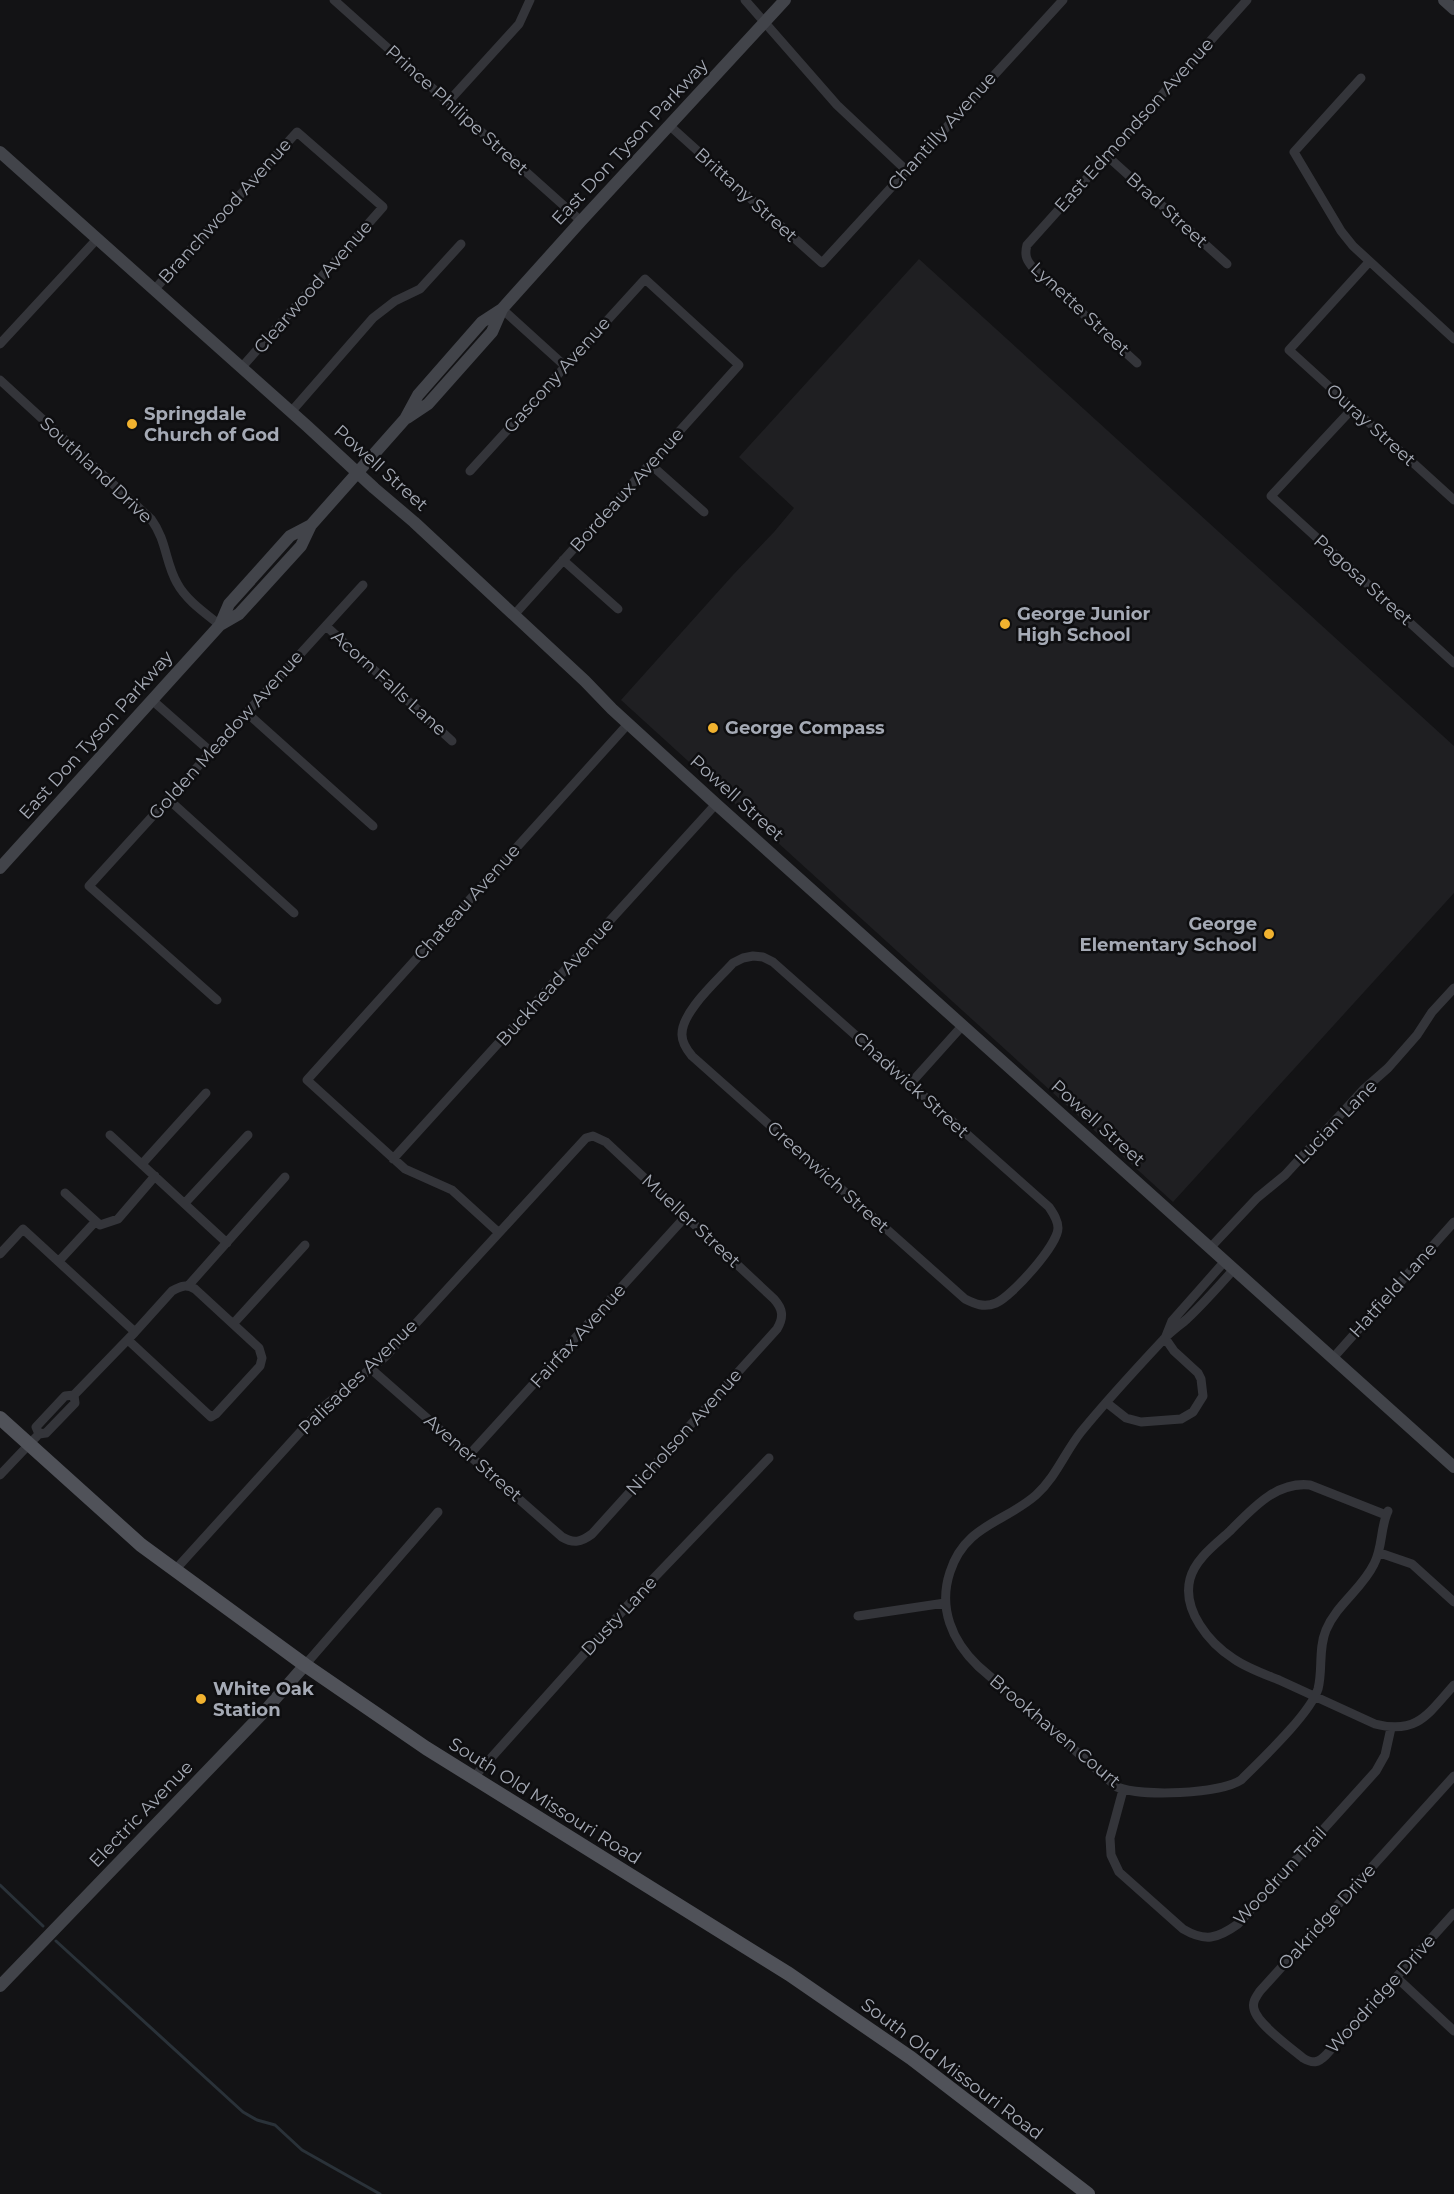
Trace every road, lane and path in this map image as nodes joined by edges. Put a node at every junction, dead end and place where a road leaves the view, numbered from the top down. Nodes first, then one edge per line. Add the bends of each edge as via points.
1 (334, 0) edge
2 (530, 0) edge
3 (745, 0) edge
4 (785, 0) edge
5 (1063, 0) edge
6 (1247, 0) edge
7 (1444, 0) edge
8 (1454, 9) edge
9 (765, 22) junction
10 (1361, 78) dead end
11 (448, 102) junction
12 (670, 126) junction
13 (297, 132) joint
14 (0, 152) edge
15 (1106, 155) junction
16 (906, 170) junction
17 (581, 220) junction
18 (97, 239) junction
19 (461, 244) dead end
20 (1025, 253) joint
21 (1369, 262) junction
22 (822, 263) joint
23 (1227, 264) dead end
24 (645, 279) joint
25 (154, 290) junction
26 (502, 309) junction
27 (1454, 339) edge
28 (0, 344) edge
29 (1137, 363) dead end
30 (565, 366) junction
31 (242, 368) junction
32 (0, 380) edge
33 (1353, 408) junction
34 (291, 412) junction
35 (650, 464) junction
36 (470, 471) dead end
37 (357, 473) junction
38 (1454, 500) edge
39 (704, 512) dead end
40 (563, 560) junction
41 (363, 585) dead end
42 (618, 609) dead end
43 (514, 615) junction
44 (220, 625) junction
45 (326, 626) junction
46 (1454, 663) edge
47 (152, 700) junction
48 (247, 713) junction
49 (628, 724) junction
50 (452, 741) dead end
51 (211, 752) junction
52 (168, 799) junction
53 (717, 804) junction
54 (373, 826) dead end
55 (0, 868) edge
56 (294, 913) dead end
57 (753, 956) joint
58 (1454, 988) edge
59 (217, 1000) dead end
60 (963, 1025) junction
61 (910, 1084) junction
62 (206, 1093) dead end
63 (248, 1135) dead end
64 (110, 1136) dead end
65 (593, 1136) joint
66 (393, 1159) junction
67 (142, 1164) junction
68 (155, 1176) junction
69 (285, 1177) dead end
70 (65, 1193) dead end
71 (184, 1203) junction
72 (686, 1216) junction
73 (95, 1222) junction
74 (1454, 1222) edge
75 (1058, 1228) joint
76 (498, 1233) junction
77 (227, 1243) junction
78 (305, 1245) dead end
79 (1210, 1248) junction
80 (0, 1254) edge
81 (58, 1261) junction
82 (1229, 1265) junction
83 (188, 1286) junction
84 (782, 1314) joint
85 (233, 1324) junction
86 (135, 1332) junction
87 (1165, 1338) junction
88 (128, 1340) junction
89 (1333, 1358) junction
90 (371, 1369) junction
91 (1107, 1403) junction
92 (0, 1418) edge
93 (29, 1444) junction
94 (469, 1455) junction
95 (769, 1458) dead end
96 (1454, 1467) edge
97 (0, 1475) edge
98 (438, 1512) dead end
99 (577, 1542) joint
100 (1380, 1553) junction
101 (176, 1570) junction
102 (1454, 1602) edge
103 (945, 1603) junction
104 (858, 1616) dead end
105 (305, 1665) junction
106 (1454, 1685) edge
107 (1315, 1697) junction
108 (1391, 1728) junction
109 (1454, 1776) edge
110 (474, 1777) junction
111 (1123, 1790) junction
112 (1454, 1913) edge
113 (1396, 1977) junction
114 (0, 1986) edge
115 (1454, 2031) edge
116 (1303, 2058) joint
117 (1088, 2194) edge

1 - 11 street, Prince Philipe Street
2 - 11 street via 519,24
3 - 9 street
4 - 9 street, East Don Tyson Parkway
5 - 16 street, Chantilly Avenue
6 - 15 street, East Edmondson Avenue
7 - 8 street
9 - 12 street, East Don Tyson Parkway
9 - 16 street via 837,105
10 - 21 street via 1294,152 1341,231
11 - 17 street, Prince Philipe Street
12 - 17 street, East Don Tyson Parkway
12 - 22 street, Brittany Street
13 - 25 street, Branchwood Avenue
13 - 31 street, Clearwood Avenue via 383,207
14 - 18 street, Powell Street
15 - 20 street, East Edmondson Avenue via 1032,237
15 - 23 street, Brad Street
16 - 22 street, Chantilly Avenue
17 - 26 street, East Don Tyson Parkway
18 - 25 street, Powell Street
18 - 28 street
19 - 34 street via 420,289 373,318
20 - 29 street, Lynette Street via 1034,269
21 - 27 street
21 - 33 street, Ouray Street via 1289,350
24 - 30 street, Gascony Avenue
24 - 35 street, Bordeaux Avenue via 739,366
25 - 31 street, Powell Street
26 - 30 street
26 - 37 street, East Don Tyson Parkway via 482,322
30 - 36 street, Gascony Avenue
31 - 34 street, Powell Street
32 - 44 street, Southland Drive via 151,519 160,531 182,592
33 - 38 street, Ouray Street
33 - 46 street, Pagosa Street via 1271,496
34 - 37 street, Powell Street
35 - 39 street
35 - 40 street, Bordeaux Avenue
37 - 43 street, Powell Street
37 - 44 street, East Don Tyson Parkway via 310,525 291,536 229,604
40 - 42 street
40 - 43 street, Bordeaux Avenue
41 - 45 street, Golden Meadow Avenue
43 - 49 street, Powell Street
44 - 47 street, East Don Tyson Parkway
45 - 48 street, Golden Meadow Avenue
45 - 50 street, Acorn Falls Lane
47 - 51 street
47 - 55 street, East Don Tyson Parkway
48 - 51 street, Golden Meadow Avenue
48 - 54 street
49 - 53 street, Powell Street
49 - 66 street, Chateau Avenue via 307,1080
51 - 52 street, Golden Meadow Avenue
52 - 56 street
52 - 59 street, Golden Meadow Avenue via 89,885
53 - 60 street, Powell Street
53 - 66 street, Buckhead Avenue
57 - 61 street, Chadwick Street via 773,962
57 - 75 street, Greenwich Street via 733,963 689,1013 682,1037 692,1056 965,1299 985,1306 998,1303 1049,1249
58 - 79 street, Lucian Lane via 1388,1068
60 - 61 street
60 - 79 street, Powell Street
61 - 75 street, Chadwick Street via 1049,1207
62 - 67 street
63 - 71 street
64 - 67 street
65 - 72 street, Mueller Street via 606,1142
65 - 76 street, Palisades Avenue via 579,1142
66 - 76 street via 405,1169 452,1190
67 - 68 street
68 - 71 street
68 - 73 street via 118,1219 100,1225
69 - 77 street
70 - 73 street
71 - 77 street
72 - 84 street, Mueller Street via 774,1299
72 - 94 street, Fairfax Avenue
73 - 81 street
74 - 89 street, Hatfield Lane
76 - 90 street, Palisades Avenue
77 - 83 street
78 - 85 street
79 - 82 street, Powell Street
80 - 81 street via 23,1229
81 - 86 street
82 - 87 street, Brookhaven Court via 1185,1320
82 - 89 street, Powell Street
83 - 85 street
83 - 86 street via 172,1291
84 - 99 street, Nicholson Avenue via 777,1329 592,1534
85 - 88 street via 259,1348 262,1358 260,1366 213,1416
86 - 88 street
87 - 91 street, Brookhaven Court
87 - 91 street via 1201,1379 1203,1396 1193,1412 1181,1419 1141,1422 1126,1418
88 - 93 street via 74,1395 75,1403 46,1433
89 - 96 street, Powell Street
90 - 94 street, Avener Street
90 - 101 street, Palisades Avenue via 322,1408
91 - 103 street, Brookhaven Court via 1036,1494 986,1525 965,1544 950,1572
92 - 93 main road, South Old Missouri Road
93 - 97 street
93 - 101 main road, South Old Missouri Road via 141,1545
94 - 99 street, Avener Street via 562,1537
95 - 110 street, Dusty Lane via 628,1605
98 - 105 street
100 - 102 street via 1412,1564
100 - 107 street, Brookhaven Court via 1367,1578 1338,1608 1326,1630
100 - 107 street, Brookhaven Court via 1387,1513 1318,1487 1292,1485 1258,1503 1201,1558 1190,1578 1192,1611 1226,1653
101 - 105 main road, South Old Missouri Road
103 - 104 street
103 - 111 street, Brookhaven Court via 951,1629 965,1653 1109,1782
105 - 110 main road, South Old Missouri Road
105 - 114 street, Electric Avenue
106 - 108 street via 1418,1722
107 - 108 street
107 - 111 street, Brookhaven Court via 1304,1714 1234,1785 1145,1794
108 - 111 street, Woodrun Trail via 1385,1755 1376,1771 1238,1924 1211,1938 1183,1929 1119,1872 1110,1855 1110,1838
109 - 116 street, Oakridge Drive via 1254,2000 1258,2018
110 - 117 main road, South Old Missouri Road via 789,1974 911,2058
112 - 113 street, Woodridge Drive
113 - 115 street
113 - 116 street, Woodridge Drive via 1321,2060 1310,2063

